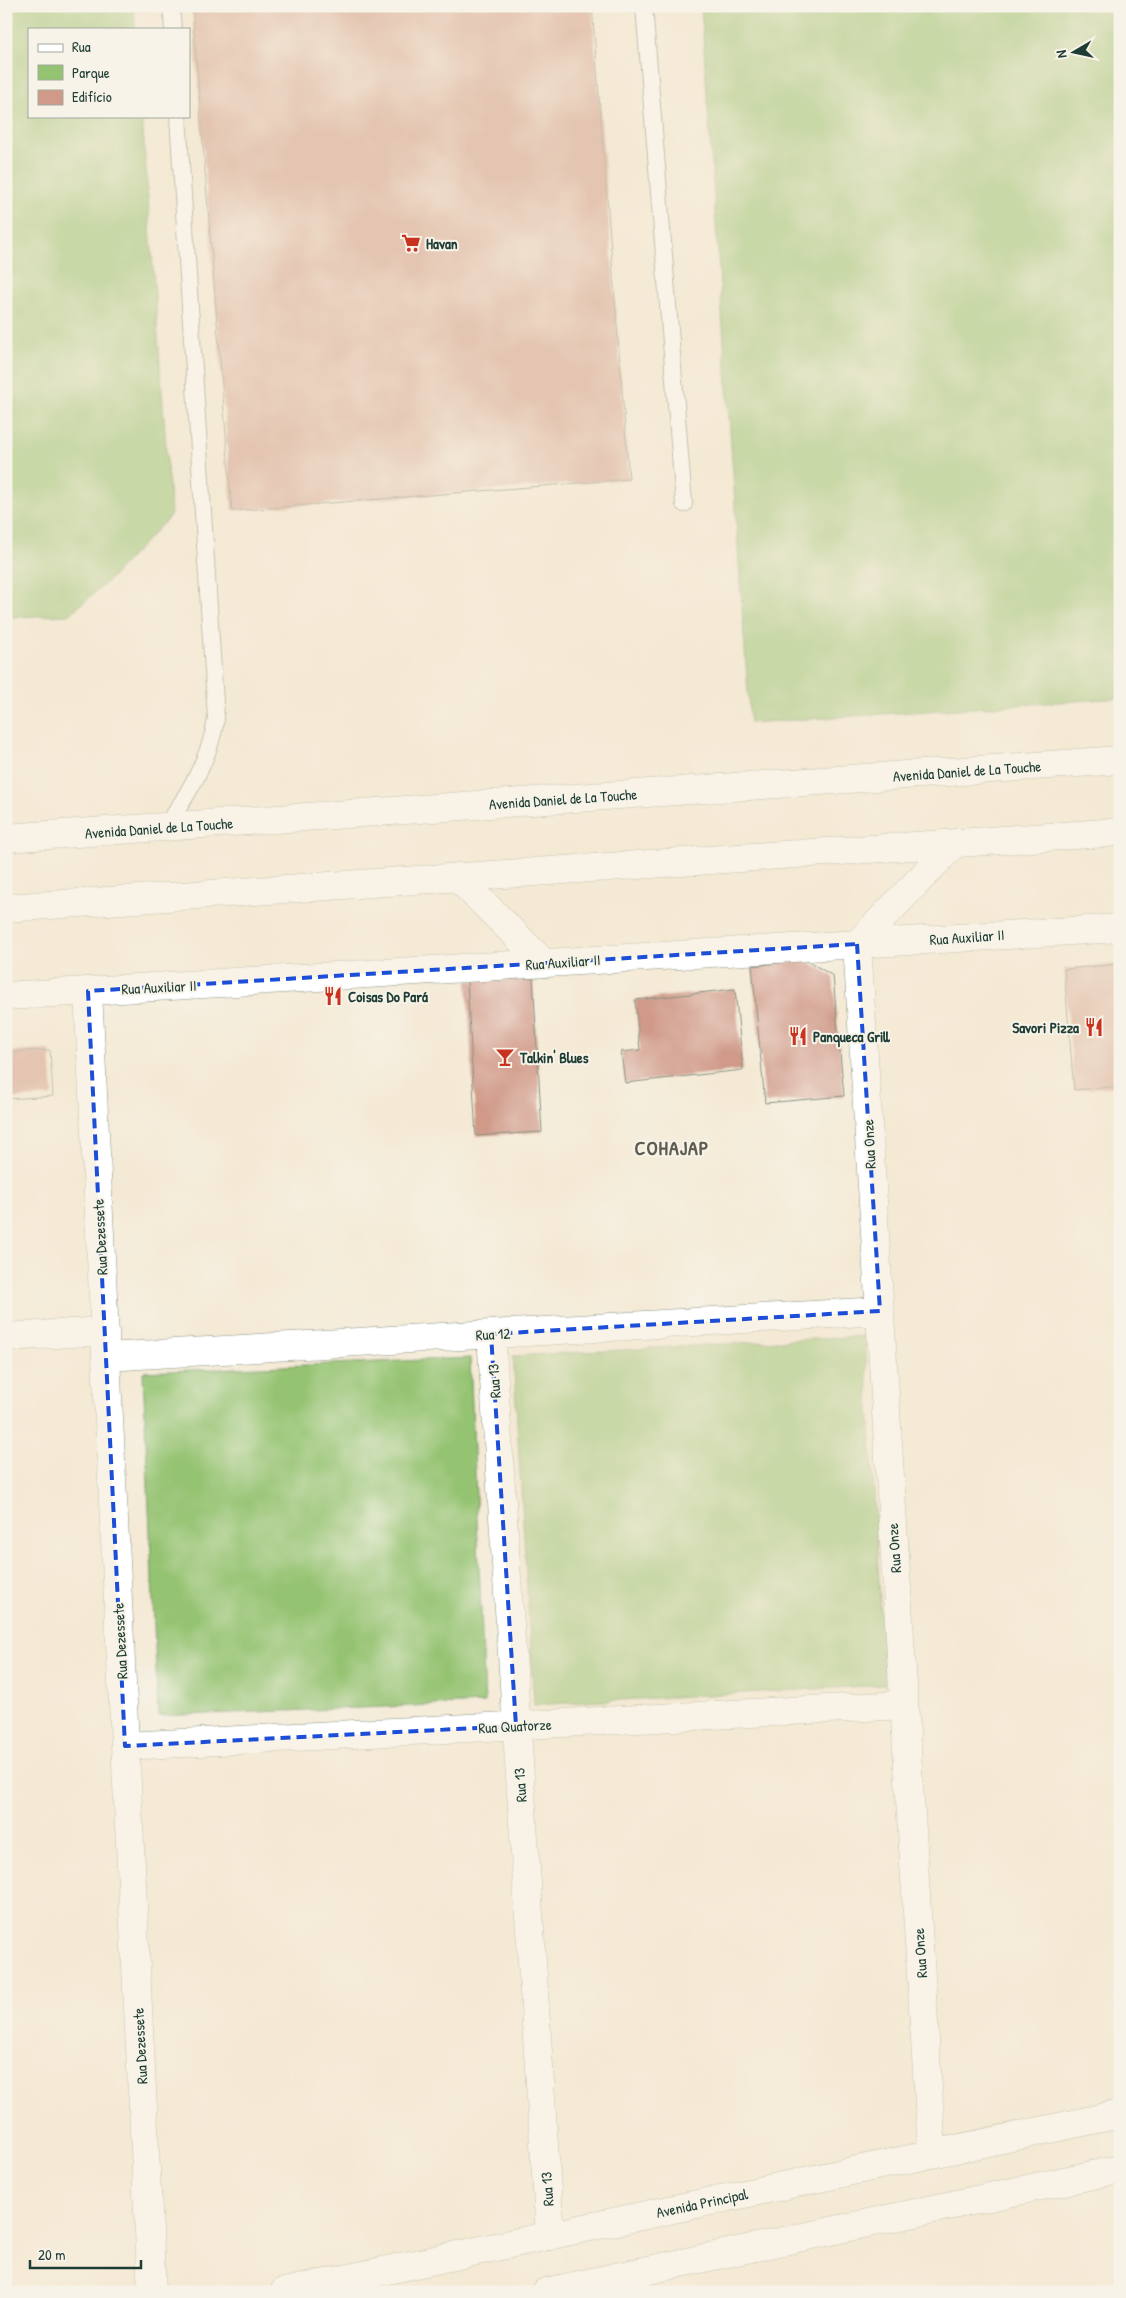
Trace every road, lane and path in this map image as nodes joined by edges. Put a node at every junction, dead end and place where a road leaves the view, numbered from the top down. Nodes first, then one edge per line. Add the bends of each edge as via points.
1 (172, 6) edge
2 (644, 6) edge
3 (173, 28) edge
4 (178, 118) edge
5 (684, 504) dead end
6 (1120, 760) edge
7 (166, 827) junction
8 (1120, 832) edge
9 (6, 838) edge
10 (955, 843) junction
11 (457, 877) junction
12 (6, 908) edge
13 (1120, 928) edge
14 (857, 944) junction
15 (544, 963) junction
16 (88, 991) junction
17 (6, 996) edge
18 (880, 1311) junction
19 (491, 1334) junction
20 (6, 1337) edge
21 (106, 1344) junction
22 (904, 1705) junction
23 (516, 1726) junction
24 (125, 1746) junction
25 (1120, 2114) edge
26 (932, 2153) junction
27 (1120, 2169) edge
28 (550, 2236) junction
29 (152, 2292) edge
30 (284, 2292) edge
31 (546, 2292) edge

1 - 3 lane
2 - 5 lane
4 - 7 lane via 216,719 208,752 189,792
6 - 7 street, Avenida Daniel de La Touche
7 - 9 street, Avenida Daniel de La Touche
8 - 10 street
10 - 11 street
10 - 14 street
11 - 12 street
11 - 15 street
13 - 14 street, Rua Auxiliar II
14 - 15 street, Rua Auxiliar II
14 - 18 street, Rua Onze
15 - 16 street, Rua Auxiliar II
16 - 17 street, Rua Auxiliar II
16 - 21 street, Rua Dezessete
18 - 19 street, Rua 12
18 - 22 street, Rua Onze
19 - 21 street, Rua 12
19 - 23 street, Rua 13
20 - 21 street, Rua 12
21 - 24 street, Rua Dezessete
22 - 23 street, Rua Quatorze
22 - 26 street, Rua Onze
23 - 24 street, Rua Quatorze
23 - 28 street, Rua 13
24 - 29 street, Rua Dezessete
25 - 26 street, Avenida Principal
26 - 28 street, Avenida Principal
27 - 31 street
28 - 30 street, Avenida Principal

